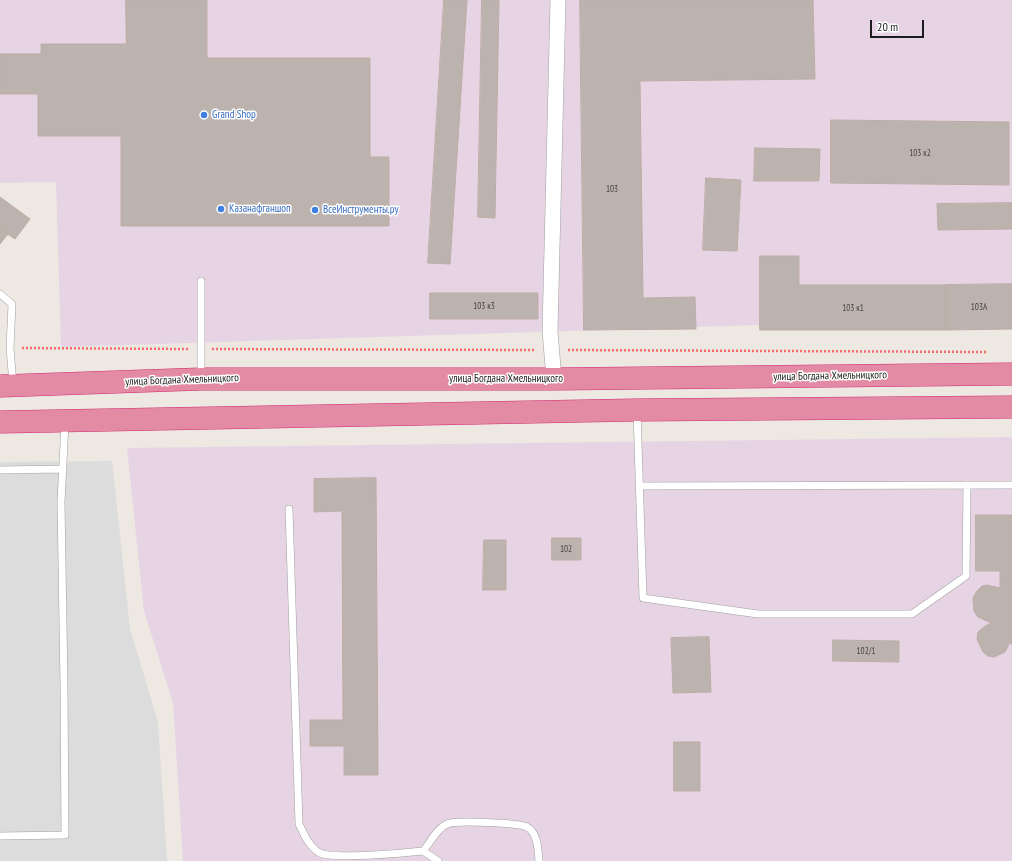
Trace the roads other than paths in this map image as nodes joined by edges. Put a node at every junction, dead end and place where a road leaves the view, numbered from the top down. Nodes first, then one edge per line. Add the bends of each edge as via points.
1 (558, 0) edge
2 (201, 281) dead end
3 (0, 294) edge
4 (1012, 374) edge
5 (201, 379) junction
6 (554, 379) junction
7 (7, 386) edge
8 (1012, 407) edge
9 (636, 410) junction
10 (66, 421) junction
11 (0, 422) edge
12 (62, 469) junction
13 (0, 470) edge
14 (967, 485) junction
15 (1012, 485) edge
16 (639, 486) junction
17 (289, 508) dead end
18 (0, 836) edge
19 (423, 851) junction
20 (438, 861) edge
21 (539, 861) edge

1 - 6 street via 550,331
2 - 5 lane
3 - 7 lane via 12,304
4 - 6 highway, улица Богдана Хмельницкого
5 - 6 highway, улица Богдана Хмельницкого
5 - 7 highway, улица Богдана Хмельницкого
8 - 9 highway
9 - 10 highway
9 - 16 lane
10 - 11 highway
10 - 12 lane
12 - 13 lane
12 - 18 lane via 65,835
14 - 15 lane
14 - 16 lane
14 - 16 lane via 966,576 912,614 758,614 643,598
17 - 19 lane via 299,824 308,842 319,853 333,856
19 - 20 lane
19 - 21 lane via 440,829 449,823 512,824 528,828 534,834

